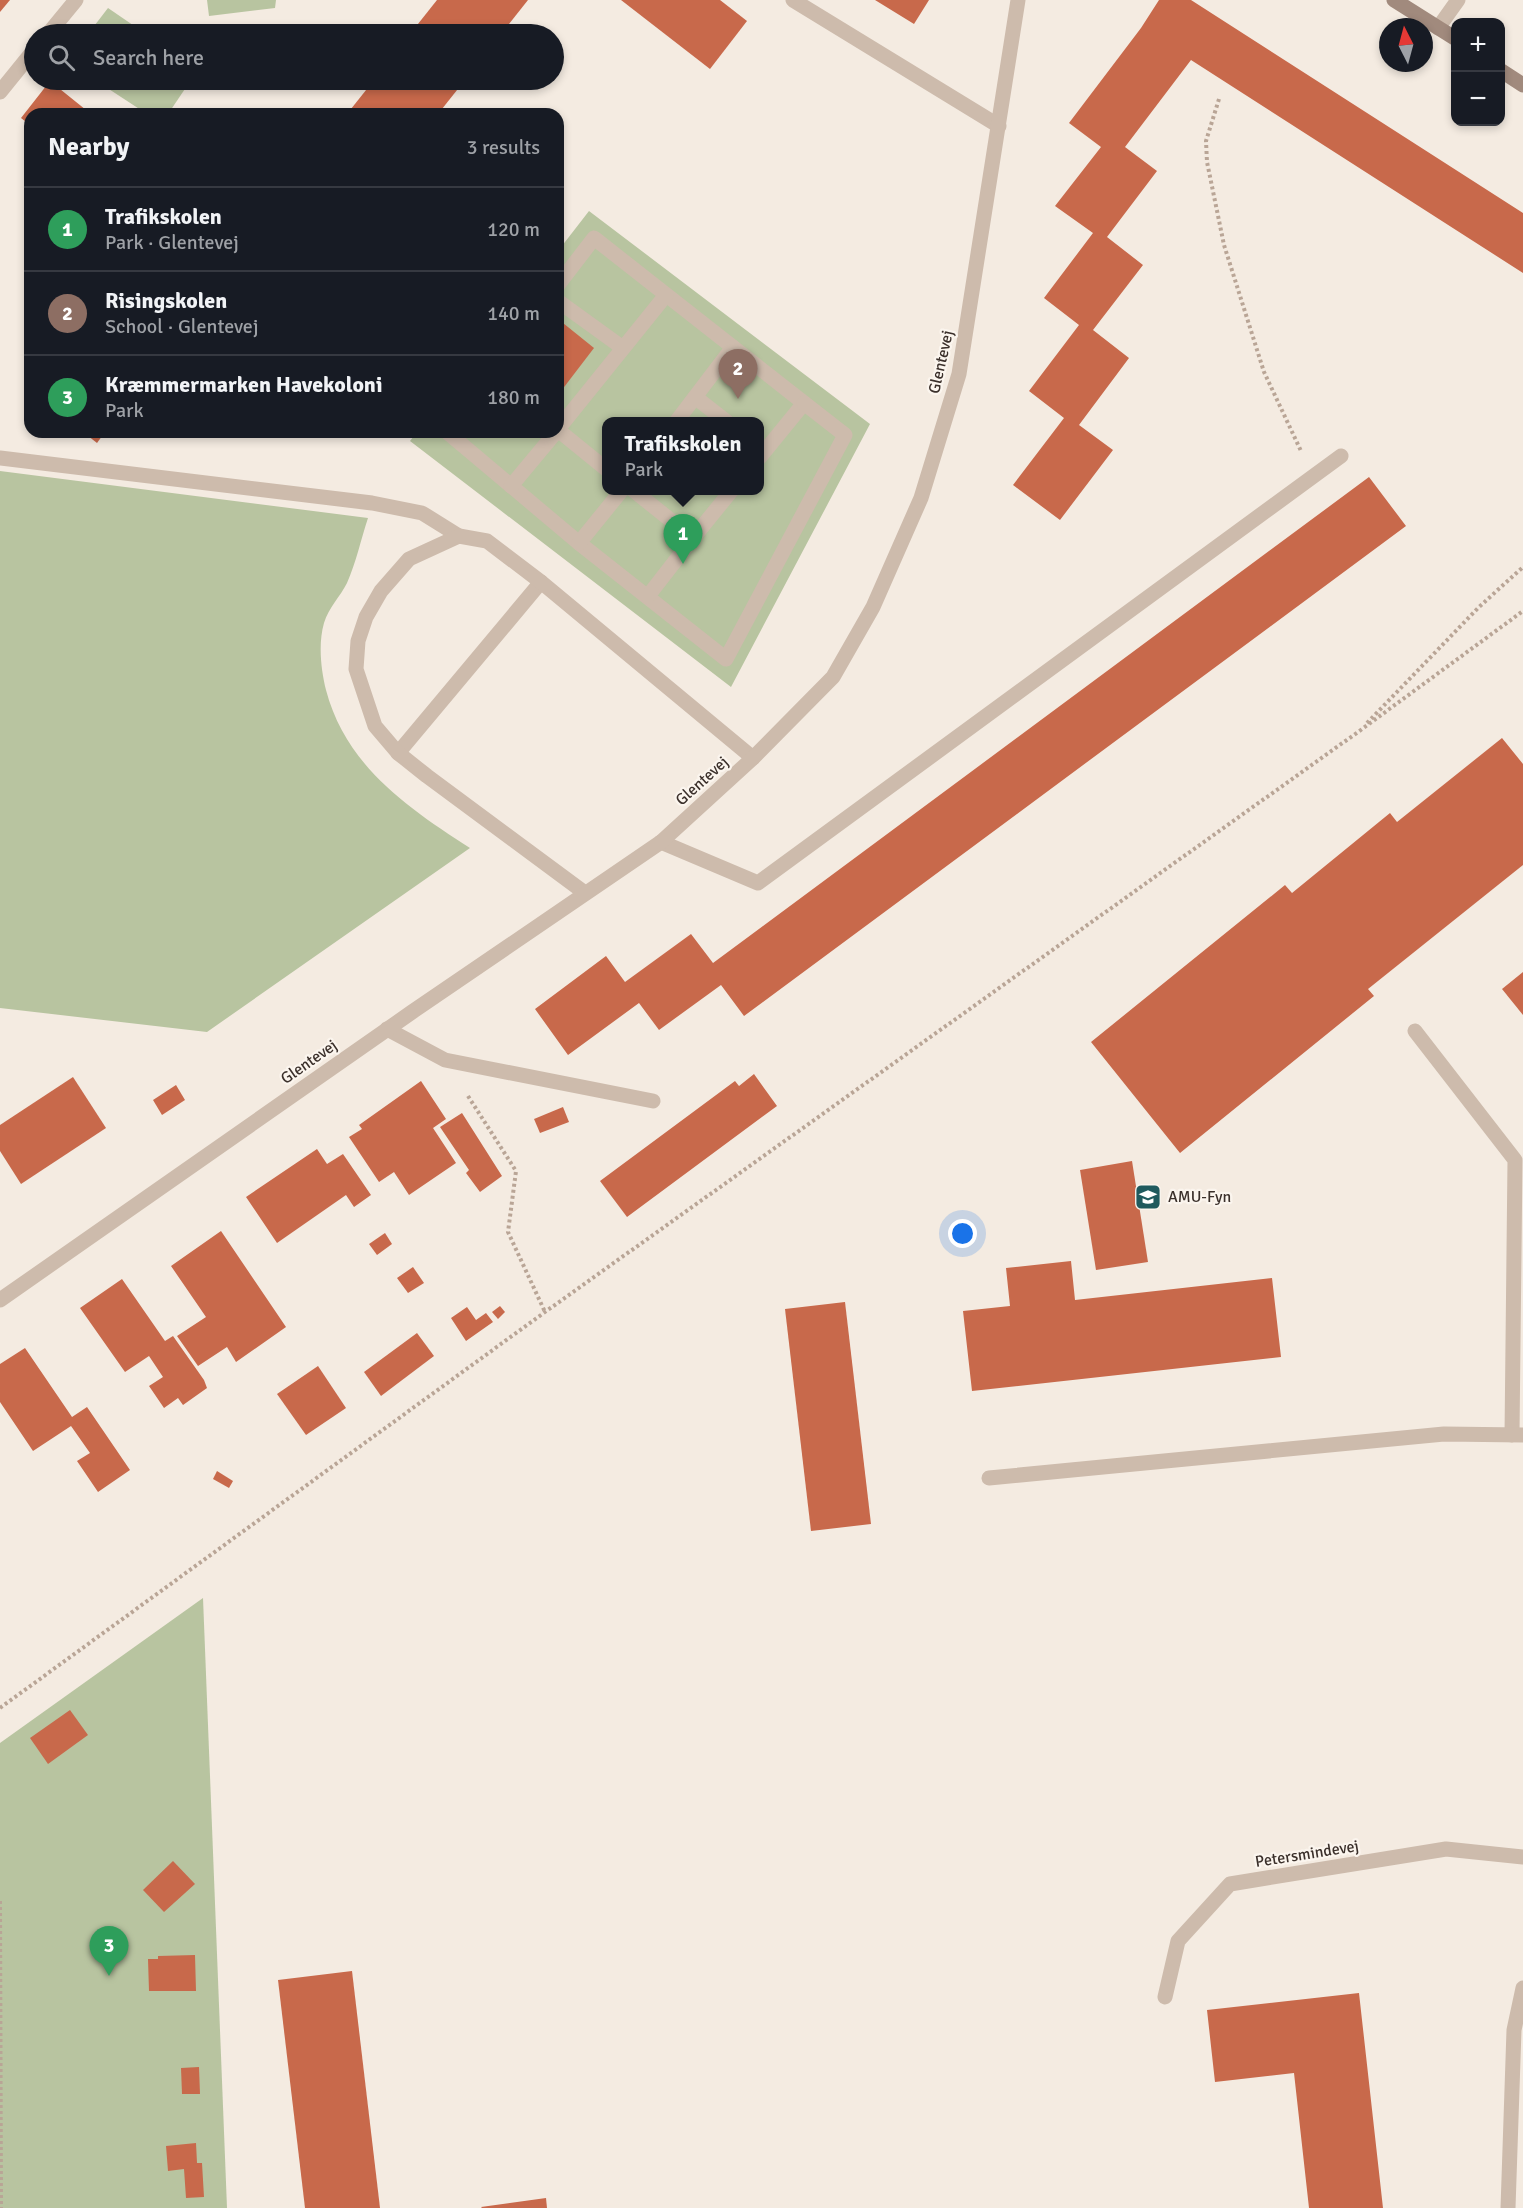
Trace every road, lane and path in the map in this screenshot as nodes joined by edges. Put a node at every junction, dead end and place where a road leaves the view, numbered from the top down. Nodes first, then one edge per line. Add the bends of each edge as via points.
1 (76, 0) edge
2 (793, 0) edge
3 (1018, 0) edge
4 (1394, 0) edge
5 (1458, 0) edge
6 (56, 24) edge
7 (1438, 28) junction
8 (1451, 36) edge
9 (24, 62) edge
10 (1503, 72) edge
11 (1523, 85) edge
12 (0, 92) edge
13 (1219, 99) dead end
14 (999, 126) junction
15 (564, 277) edge
16 (666, 295) junction
17 (564, 305) edge
18 (733, 347) junction
19 (623, 348) junction
20 (695, 397) junction
21 (804, 403) junction
22 (680, 417) edge
23 (721, 417) edge
24 (564, 421) edge
25 (564, 436) edge
26 (454, 438) edge
27 (550, 438) edge
28 (764, 448) edge
29 (1341, 456) dead end
30 (0, 458) edge
31 (602, 466) edge
32 (1312, 476) junction
33 (511, 486) junction
34 (618, 495) edge
35 (639, 495) edge
36 (728, 495) edge
37 (459, 536) junction
38 (693, 538) junction
39 (579, 543) junction
40 (1523, 567) edge
41 (541, 582) junction
42 (648, 596) junction
43 (1523, 611) edge
44 (1358, 732) junction
45 (398, 753) junction
46 (753, 758) junction
47 (661, 842) junction
48 (585, 893) junction
49 (387, 1029) junction
50 (1415, 1030) dead end
51 (445, 1060) junction
52 (653, 1101) dead end
53 (0, 1300) edge
54 (545, 1312) junction
55 (1517, 1435) edge
56 (990, 1478) dead end
57 (0, 1708) edge
58 (1523, 1857) edge
59 (0, 1901) edge
60 (1523, 1988) edge
61 (1166, 1996) dead end
62 (1, 2208) edge
63 (1508, 2208) edge

1 - 6 street
2 - 14 street
3 - 14 street, Glentevej
4 - 7 street
5 - 7 street
7 - 8 street
9 - 12 street
10 - 11 street
13 - 32 path via 1206,141 1206,162 1224,245 1264,372
14 - 46 street, Glentevej via 959,374 921,498 873,607 833,677
15 - 16 street via 594,238
16 - 18 street
16 - 19 street
17 - 19 street
18 - 20 street
18 - 21 street
19 - 24 street
20 - 22 street
20 - 23 street
21 - 28 street
21 - 42 street via 845,435 726,659
25 - 31 street
26 - 33 street
27 - 33 street
29 - 32 street
30 - 37 street via 372,503 422,513
32 - 47 street via 758,883
33 - 39 street
34 - 39 street
35 - 38 street
36 - 38 street
37 - 41 street via 486,541
37 - 45 street via 409,559 381,591 358,641 356,669 363,699 375,726
38 - 42 street
39 - 42 street
40 - 44 path via 1479,606
41 - 45 street
41 - 46 street
43 - 44 path
44 - 54 path
45 - 48 street
46 - 47 street, Glentevej
47 - 48 street, Glentevej
48 - 49 street, Glentevej
49 - 51 street
49 - 53 street, Glentevej
50 - 55 street via 1515,1160
51 - 52 street
51 - 54 path via 516,1171 508,1232
54 - 57 path
55 - 56 street via 1444,1434
58 - 61 street, Petersmindevej via 1446,1849 1230,1884 1178,1941
59 - 62 path
60 - 63 street via 1514,2030

